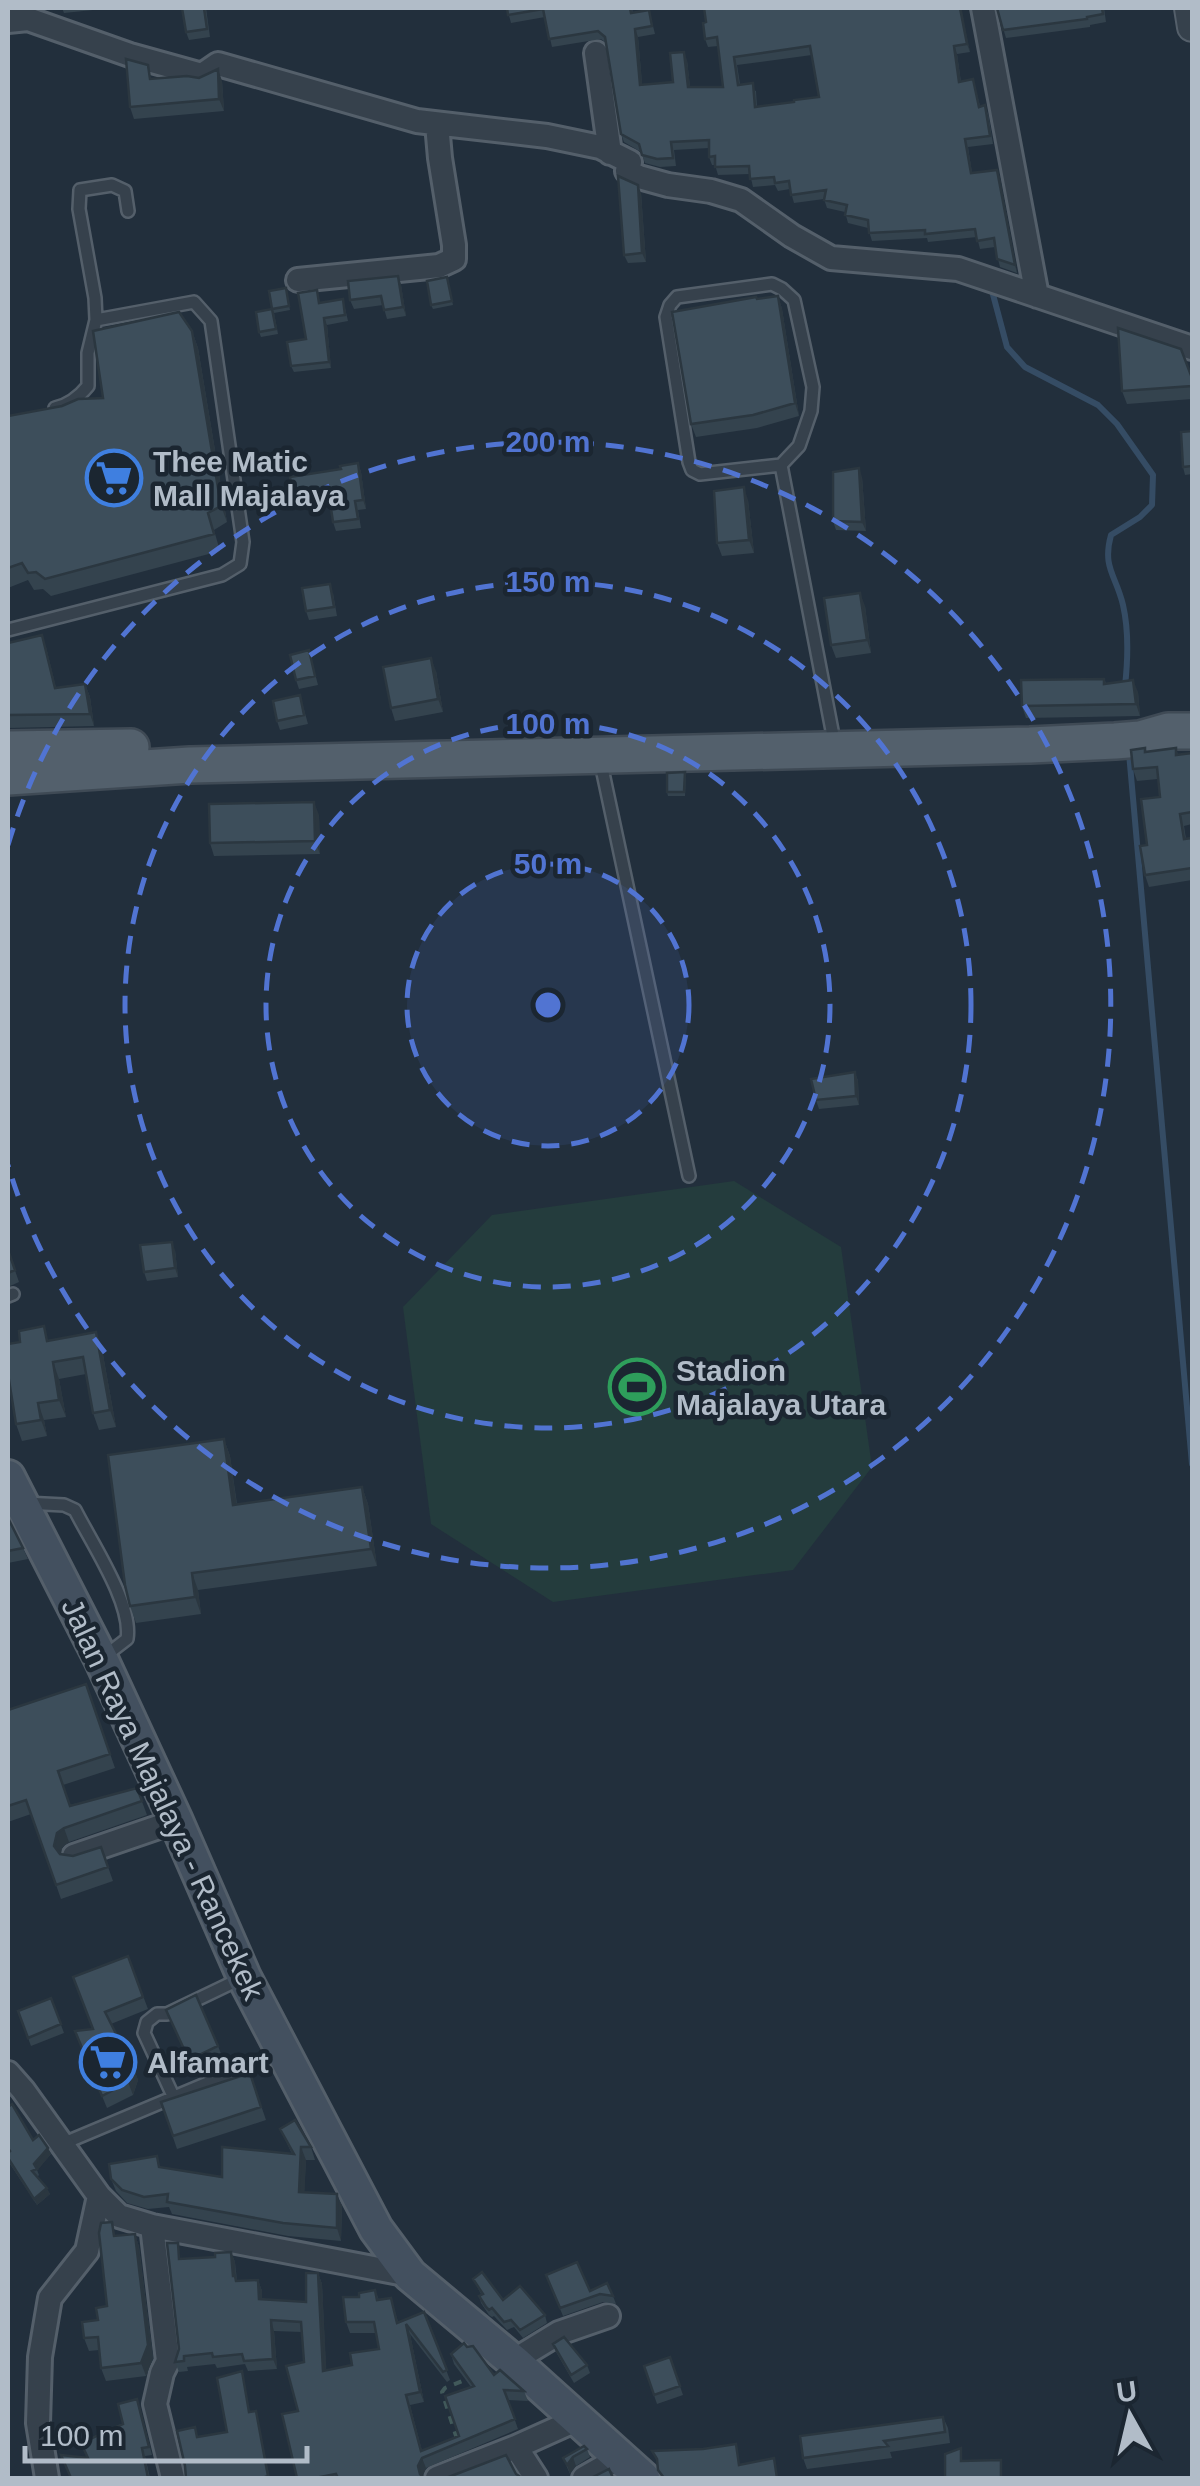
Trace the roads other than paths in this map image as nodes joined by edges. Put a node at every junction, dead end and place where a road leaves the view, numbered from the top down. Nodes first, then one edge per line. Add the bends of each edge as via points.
1 (983, 8) edge
2 (1190, 8) edge
3 (8, 21) edge
4 (1192, 27) edge
5 (596, 53) dead end
6 (437, 128) junction
7 (610, 153) junction
8 (128, 212) dead end
9 (298, 280) dead end
10 (1037, 296) junction
11 (96, 320) junction
12 (1192, 348) edge
13 (45, 411) edge
14 (781, 465) junction
15 (8, 630) edge
16 (1180, 731) edge
17 (834, 741) junction
18 (8, 749) edge
19 (599, 755) junction
20 (8, 778) edge
21 (690, 1176) dead end
22 (14, 1490) edge
23 (101, 1659) junction
24 (176, 1821) junction
25 (74, 1856) edge
26 (244, 1977) junction
27 (283, 2051) junction
28 (8, 2073) edge
29 (174, 2098) junction
30 (62, 2144) junction
31 (99, 2196) junction
32 (152, 2226) junction
33 (410, 2275) junction
34 (608, 2316) dead end
35 (514, 2361) junction
36 (576, 2420) junction
37 (516, 2447) junction
38 (632, 2468) edge
39 (47, 2478) edge
40 (173, 2478) edge
41 (437, 2478) edge
42 (536, 2478) edge
43 (584, 2478) edge

1 - 10 street
2 - 4 street
3 - 6 street via 28,20 202,75 218,64
5 - 7 street
6 - 7 street via 548,136
6 - 9 street via 454,259
7 - 10 street via 630,162 627,171 639,177 740,200 831,258 958,269
8 - 11 lane via 125,190 80,190
10 - 12 street
11 - 13 lane via 88,386 64,406
11 - 15 lane via 194,302 211,321 243,542 240,564 222,575
14 - 14 lane via 799,446 812,412 794,300 772,284 677,297 666,318 692,470
14 - 17 lane
16 - 17 main road via 1134,726
17 - 18 main road
17 - 19 main road
19 - 20 main road via 190,765
19 - 21 lane
22 - 23 main road, Jalan Raya Majalaya - Rancekek
22 - 23 lane via 75,1510 115,1586 128,1635
23 - 24 main road, Jalan Raya Majalaya - Rancekek
24 - 25 street
24 - 26 main road, Jalan Raya Majalaya - Rancekek
26 - 27 main road, Jalan Raya Majalaya - Rancekek
26 - 29 lane via 148,2022 144,2033
27 - 29 lane
27 - 33 main road, Jalan Raya Majalaya - Rancekek via 376,2229
28 - 30 street
29 - 30 lane
30 - 31 street
31 - 32 street via 120,2216
31 - 39 street via 87,2251 50,2298 38,2423
32 - 33 street
32 - 40 street via 168,2361 155,2404
33 - 35 main road, Jalan Raya Majalaya - Rancekek
34 - 35 street via 560,2333
35 - 36 main road, Jalan Raya Majalaya - Rancekek
36 - 37 street
36 - 38 main road, Jalan Raya Majalaya - Rancekek
37 - 41 street
37 - 42 street
38 - 43 street

